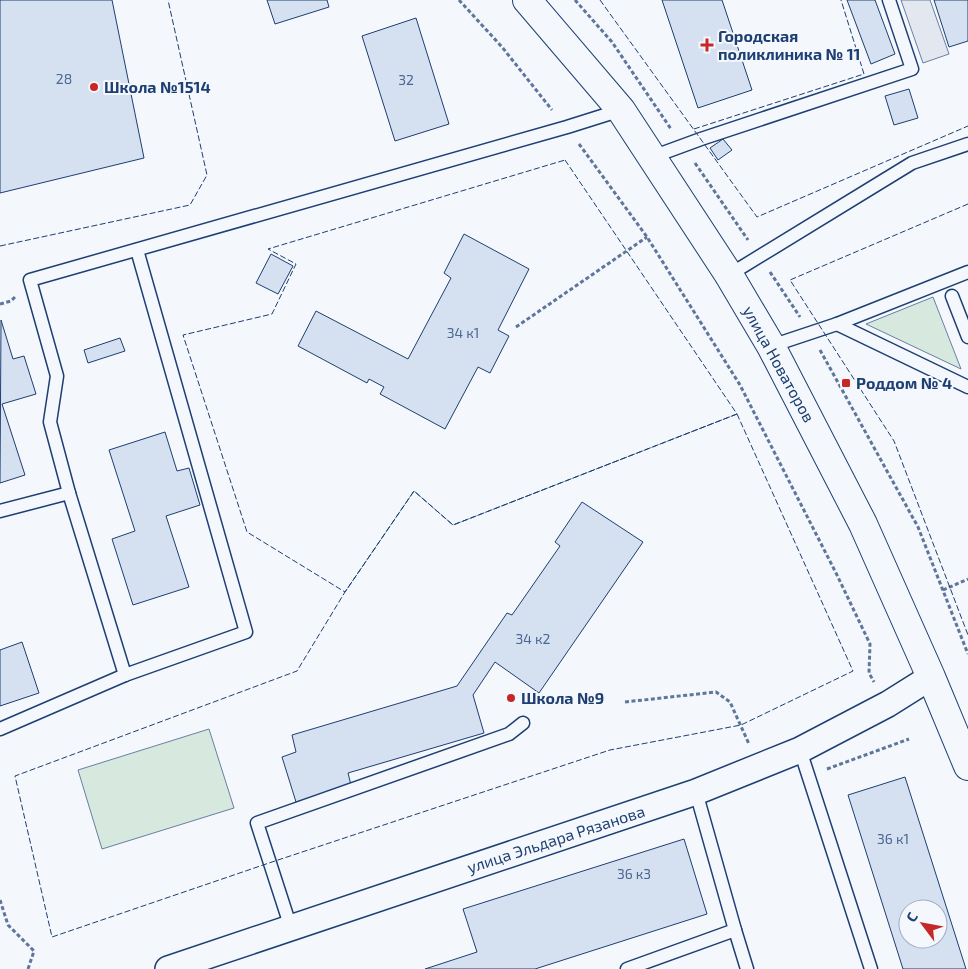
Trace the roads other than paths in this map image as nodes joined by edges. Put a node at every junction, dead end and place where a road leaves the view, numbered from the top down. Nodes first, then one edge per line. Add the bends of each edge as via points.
1 (527, 0) edge
2 (889, 0) edge
3 (621, 110) junction
4 (968, 144) edge
5 (652, 157) junction
6 (137, 250) junction
7 (968, 272) edge
8 (729, 275) junction
9 (952, 296) dead end
10 (837, 324) junction
11 (968, 337) edge
12 (771, 346) junction
13 (968, 387) edge
14 (69, 493) junction
15 (0, 511) edge
16 (125, 675) junction
17 (931, 677) junction
18 (524, 723) dead end
19 (0, 729) edge
20 (800, 750) junction
21 (968, 766) edge
22 (693, 794) junction
23 (291, 928) junction
24 (736, 930) junction
25 (168, 969) edge
26 (627, 969) edge
27 (747, 969) edge
28 (871, 969) edge

1 - 3 street, улица Новаторов
2 - 5 lane via 912,69
3 - 5 street, улица Новаторов
3 - 6 lane
4 - 8 lane via 912,162
5 - 8 street, улица Новаторов
6 - 14 lane via 30,280 57,376 50,422
6 - 16 lane via 246,632
7 - 10 lane
8 - 12 street, улица Новаторов
9 - 11 lane
10 - 12 lane
10 - 13 lane
12 - 17 street, улица Новаторов via 863,524
14 - 15 lane
14 - 16 lane
16 - 19 lane
17 - 20 street, улица Эльдара Рязанова via 888,704
17 - 21 street, улица Новаторов
18 - 23 lane via 509,734 258,822
20 - 22 street, улица Эльдара Рязанова
20 - 28 lane
22 - 23 street, улица Эльдара Рязанова
22 - 24 lane
23 - 25 street, улица Эльдара Рязанова
24 - 26 lane
24 - 27 lane

